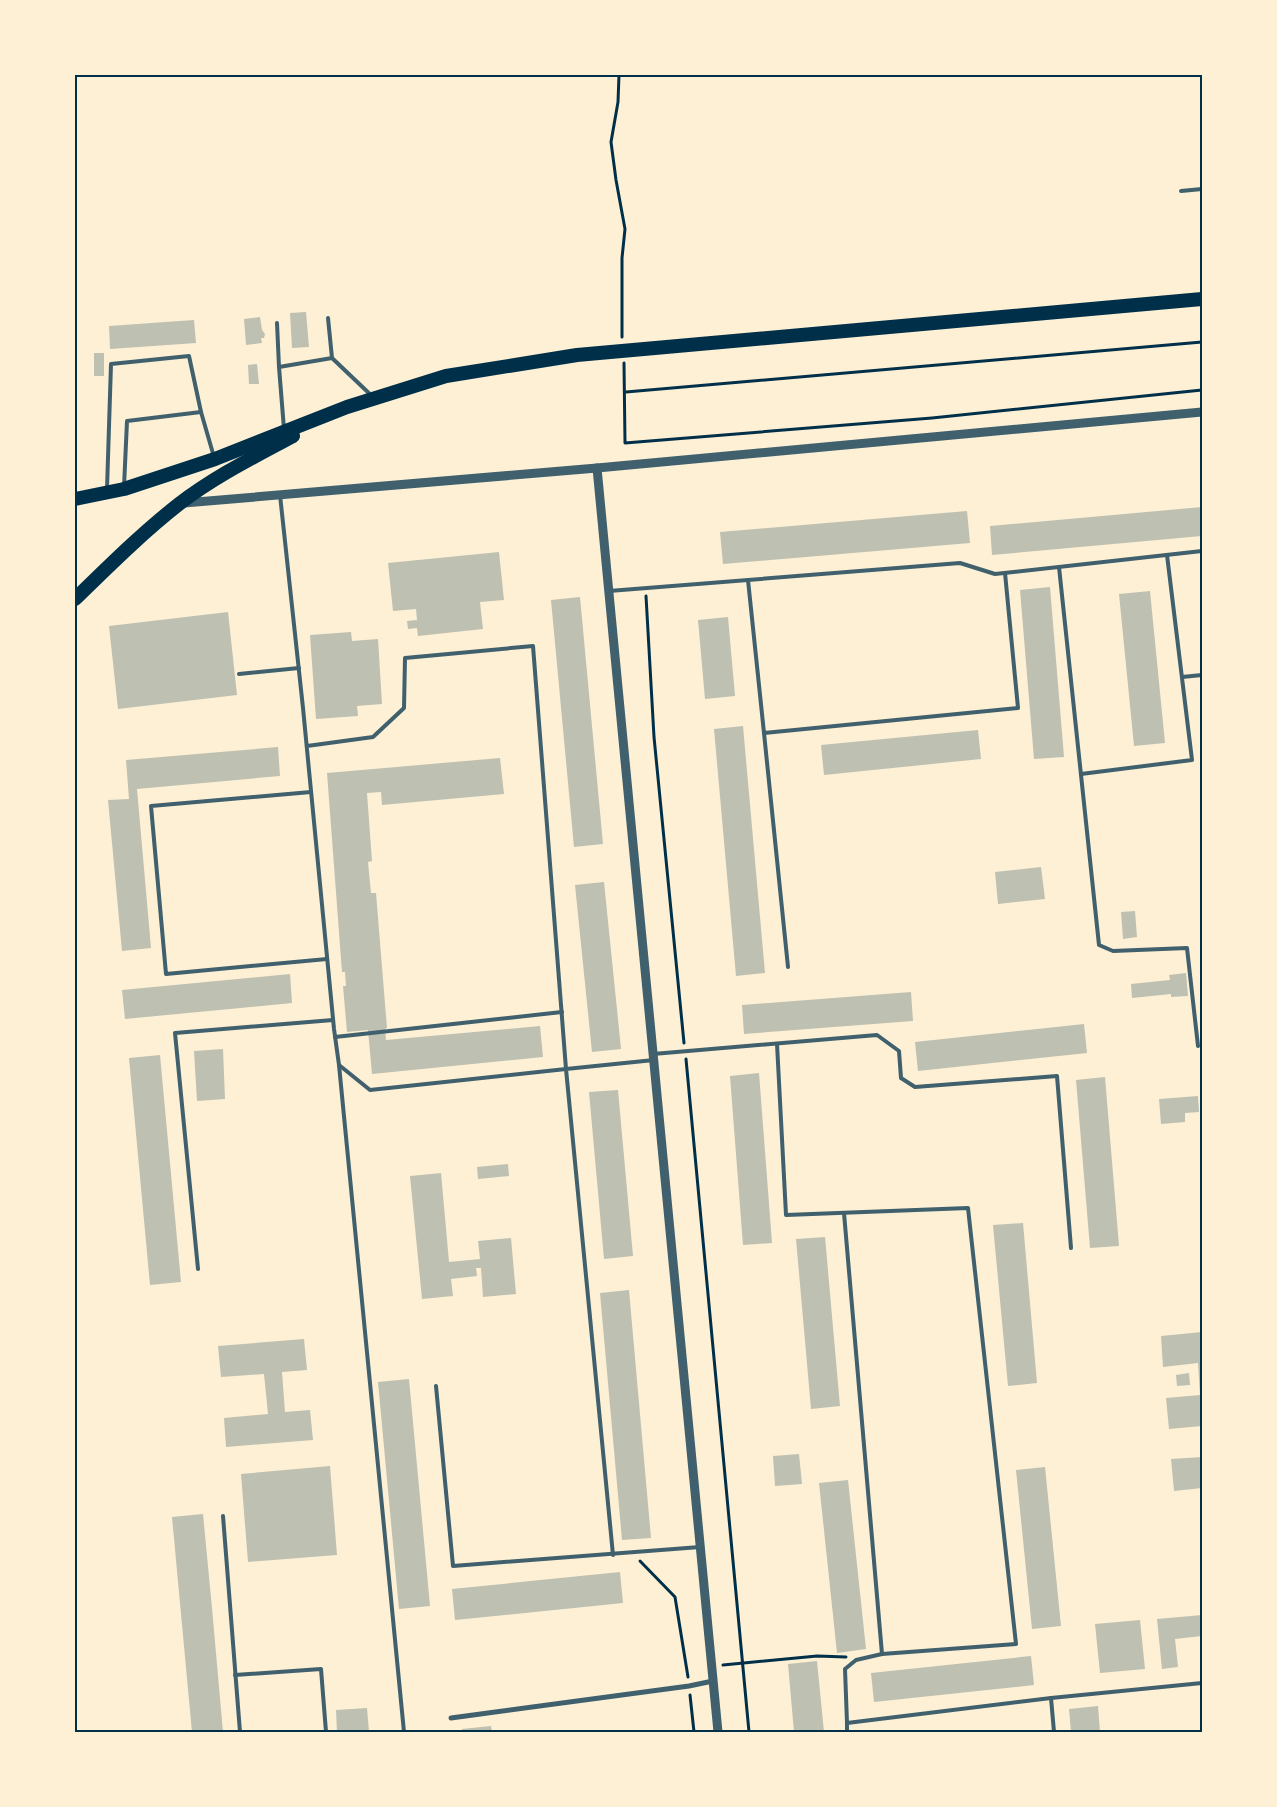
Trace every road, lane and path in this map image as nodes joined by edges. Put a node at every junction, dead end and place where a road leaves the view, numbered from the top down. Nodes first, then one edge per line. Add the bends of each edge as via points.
1 (619, 75) edge
2 (1202, 189) edge
3 (1181, 191) dead end
4 (1202, 299) edge
5 (328, 318) dead end
6 (277, 323) dead end
7 (1202, 342) edge
8 (624, 351) junction
9 (332, 358) junction
10 (279, 367) junction
11 (1202, 390) edge
12 (626, 392) junction
13 (374, 398) junction
14 (347, 407) junction
15 (201, 412) junction
16 (1202, 412) edge
17 (284, 431) junction
18 (215, 459) junction
19 (598, 468) junction
20 (124, 489) junction
21 (107, 493) junction
22 (280, 495) junction
23 (75, 499) edge
24 (181, 503) junction
25 (1202, 551) edge
26 (1167, 555) junction
27 (1059, 567) junction
28 (1005, 573) junction
29 (748, 580) junction
30 (646, 588) junction
31 (609, 591) junction
32 (75, 599) edge
33 (298, 668) junction
34 (239, 674) dead end
35 (1202, 675) edge
36 (1182, 677) junction
37 (764, 733) junction
38 (306, 746) junction
39 (1080, 774) junction
40 (311, 792) junction
41 (327, 959) junction
42 (788, 967) dead end
43 (562, 1012) junction
44 (333, 1020) junction
45 (335, 1037) junction
46 (777, 1044) junction
47 (1198, 1046) dead end
48 (685, 1052) junction
49 (654, 1057) junction
50 (339, 1064) junction
51 (566, 1069) junction
52 (844, 1213) junction
53 (1071, 1248) dead end
54 (198, 1269) dead end
55 (436, 1386) dead end
56 (223, 1516) dead end
57 (701, 1547) junction
58 (633, 1553) junction
59 (612, 1555) junction
60 (882, 1654) junction
61 (856, 1660) junction
62 (742, 1662) junction
63 (712, 1666) junction
64 (235, 1675) junction
65 (713, 1681) junction
66 (1202, 1684) edge
67 (689, 1686) junction
68 (1051, 1698) junction
69 (451, 1718) dead end
70 (847, 1723) junction
71 (240, 1732) edge
72 (326, 1732) edge
73 (404, 1732) edge
74 (694, 1732) edge
75 (718, 1732) edge
76 (749, 1732) edge
77 (847, 1732) edge
78 (1054, 1732) edge

1 - 8 path via 611,142 625,229 622,270
2 - 3 lane
4 - 8 highway
5 - 9 lane
6 - 10 lane
7 - 12 path
8 - 12 path
8 - 13 highway via 446,376
9 - 10 lane
9 - 13 lane
10 - 17 lane
11 - 12 path via 932,418 625,443
13 - 14 highway
14 - 17 highway
14 - 24 highway via 235,467
15 - 18 lane
15 - 20 lane via 127,421
15 - 21 lane via 189,356 111,364
16 - 19 street
17 - 18 highway
18 - 20 highway
19 - 22 street
19 - 31 street
20 - 21 highway
21 - 23 highway
22 - 24 street
22 - 33 lane
24 - 32 highway via 145,532
25 - 26 lane
26 - 27 lane
26 - 36 lane
27 - 28 lane
27 - 39 lane
28 - 29 lane via 994,574 960,563
28 - 37 lane via 1018,708
29 - 30 lane
29 - 37 lane
30 - 31 lane
30 - 48 path via 654,737
31 - 49 street
33 - 34 lane
33 - 38 lane
35 - 36 lane
36 - 39 lane via 1192,760
37 - 42 lane
38 - 40 lane
38 - 43 lane via 373,737 404,708 406,658 533,646
39 - 47 lane via 1099,945 1113,951 1187,948
40 - 41 lane
40 - 41 lane via 151,806 166,974
41 - 44 lane
43 - 45 lane
43 - 51 lane
44 - 45 lane
44 - 54 lane via 175,1032
45 - 50 lane
46 - 48 lane
46 - 52 lane via 786,1215
46 - 53 lane via 877,1035 898,1051 901,1078 916,1087 1057,1076
48 - 49 lane
48 - 62 path
49 - 51 lane
49 - 57 street
50 - 51 lane via 370,1090
50 - 73 lane
51 - 59 lane
52 - 60 lane
52 - 60 lane via 968,1208 1016,1644
55 - 59 lane via 453,1566
56 - 64 lane
57 - 58 lane
57 - 63 street
58 - 59 lane
58 - 67 path via 675,1597
60 - 61 lane
61 - 62 path via 842,1656 817,1656
61 - 70 lane via 845,1669
62 - 63 path
62 - 76 path
63 - 65 street
64 - 71 lane
64 - 72 lane via 321,1669
65 - 67 street
65 - 75 street
66 - 68 lane
67 - 69 street
67 - 74 path
68 - 70 lane
68 - 78 lane
70 - 77 lane

